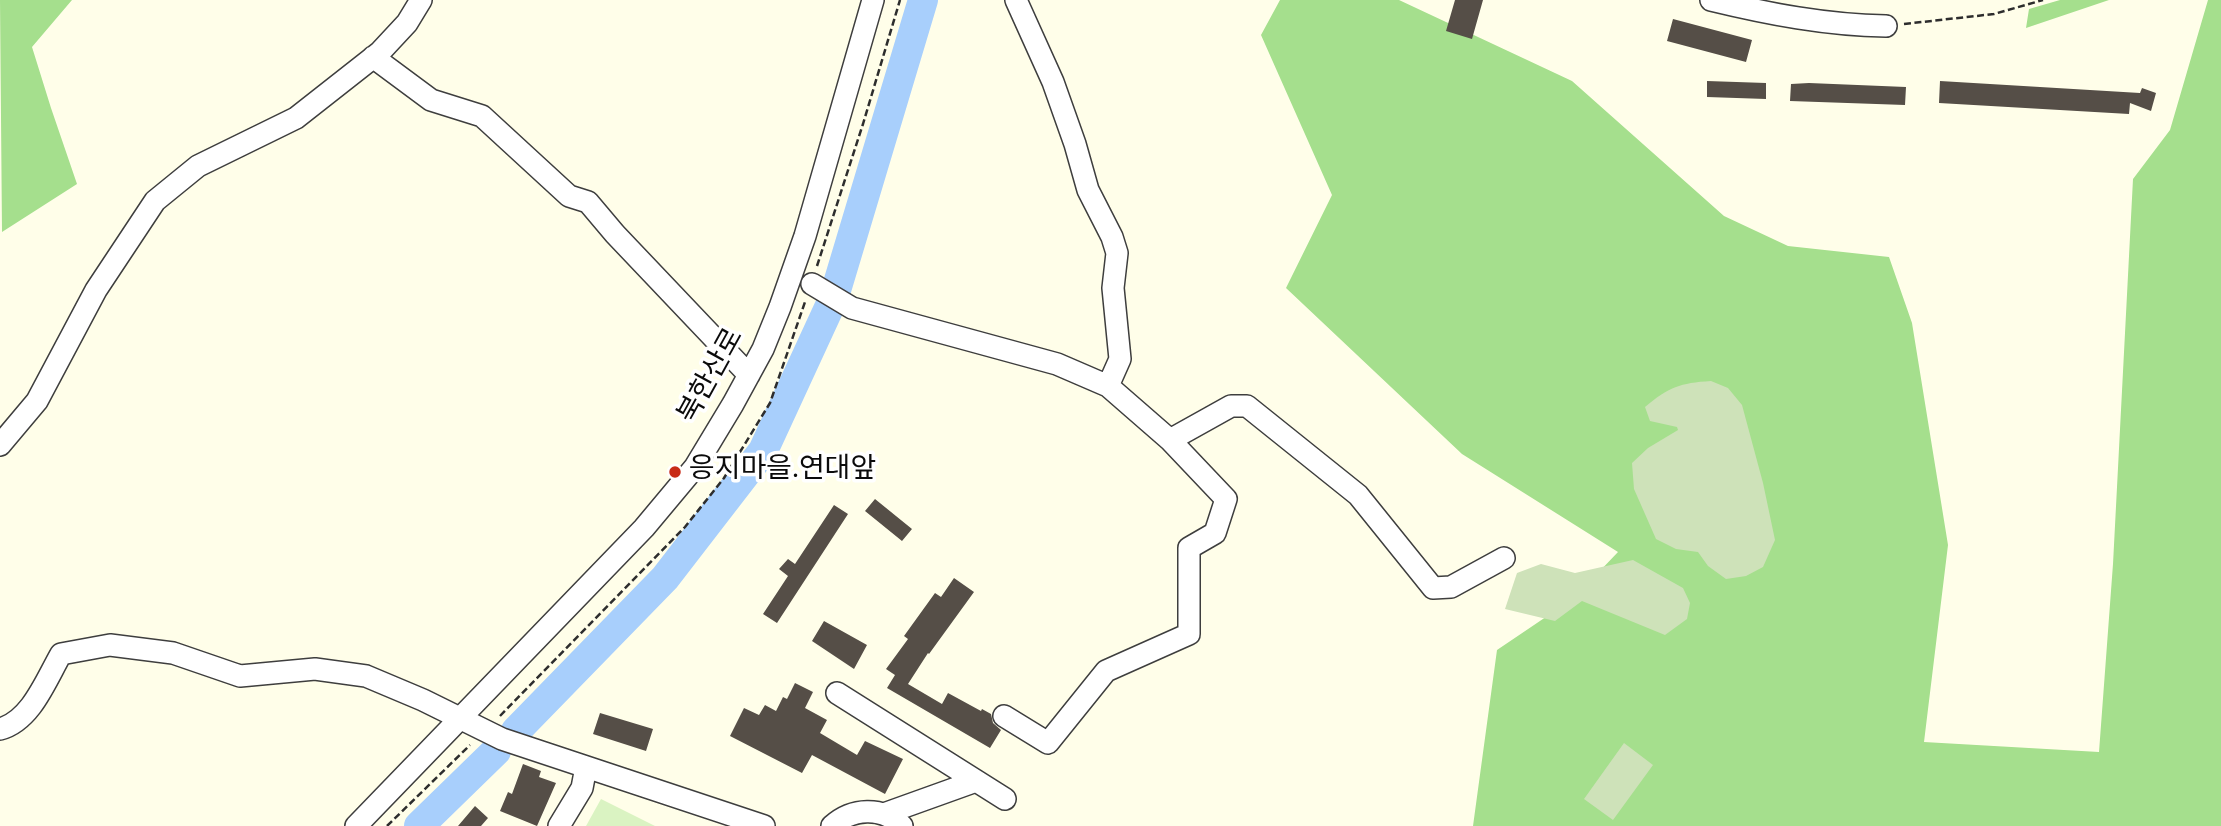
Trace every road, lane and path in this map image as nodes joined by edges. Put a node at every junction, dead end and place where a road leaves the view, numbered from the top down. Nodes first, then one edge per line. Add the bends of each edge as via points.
1 (421, 0) edge
2 (873, 0) edge
3 (1016, 0) edge
4 (1711, 0) edge
5 (2043, 0) edge
6 (1886, 26) joint
7 (373, 57) junction
8 (812, 285) dead end
9 (749, 375) junction
10 (1108, 386) junction
11 (1170, 440) junction
12 (0, 445) edge
13 (1504, 558) dead end
14 (837, 693) dead end
15 (1004, 716) dead end
16 (459, 718) junction
17 (0, 729) edge
18 (586, 767) junction
19 (976, 780) junction
20 (1005, 799) dead end
21 (884, 814) junction
22 (356, 826) edge
23 (559, 826) edge
24 (764, 826) edge
25 (832, 826) edge
26 (902, 826) edge

1 - 7 street via 407,23
2 - 9 street, 북한산로 via 805,236
3 - 10 street via 1053,82 1088,190 1117,253 1113,288 1120,359
4 - 6 street via 1779,16
5 - 6 path via 1994,14
7 - 9 street via 431,100 482,116 569,196 588,202
7 - 12 street via 296,118 198,166 155,201 96,290 37,401
8 - 10 street via 852,308 1057,364
9 - 16 street, 북한산로 via 676,492
10 - 11 street
11 - 13 street via 1231,406 1247,406 1358,495 1433,588 1451,587
11 - 15 street via 1226,499 1215,533 1189,548 1189,634 1106,671 1048,743
14 - 19 street
16 - 17 street via 366,676 315,669 240,676 173,653 110,645 61,654 33,702 13,726
16 - 18 street via 502,740
16 - 22 street, 북한산로
18 - 23 street via 582,788
18 - 24 street
19 - 20 street
19 - 21 street
21 - 25 street via 854,813
21 - 26 street

